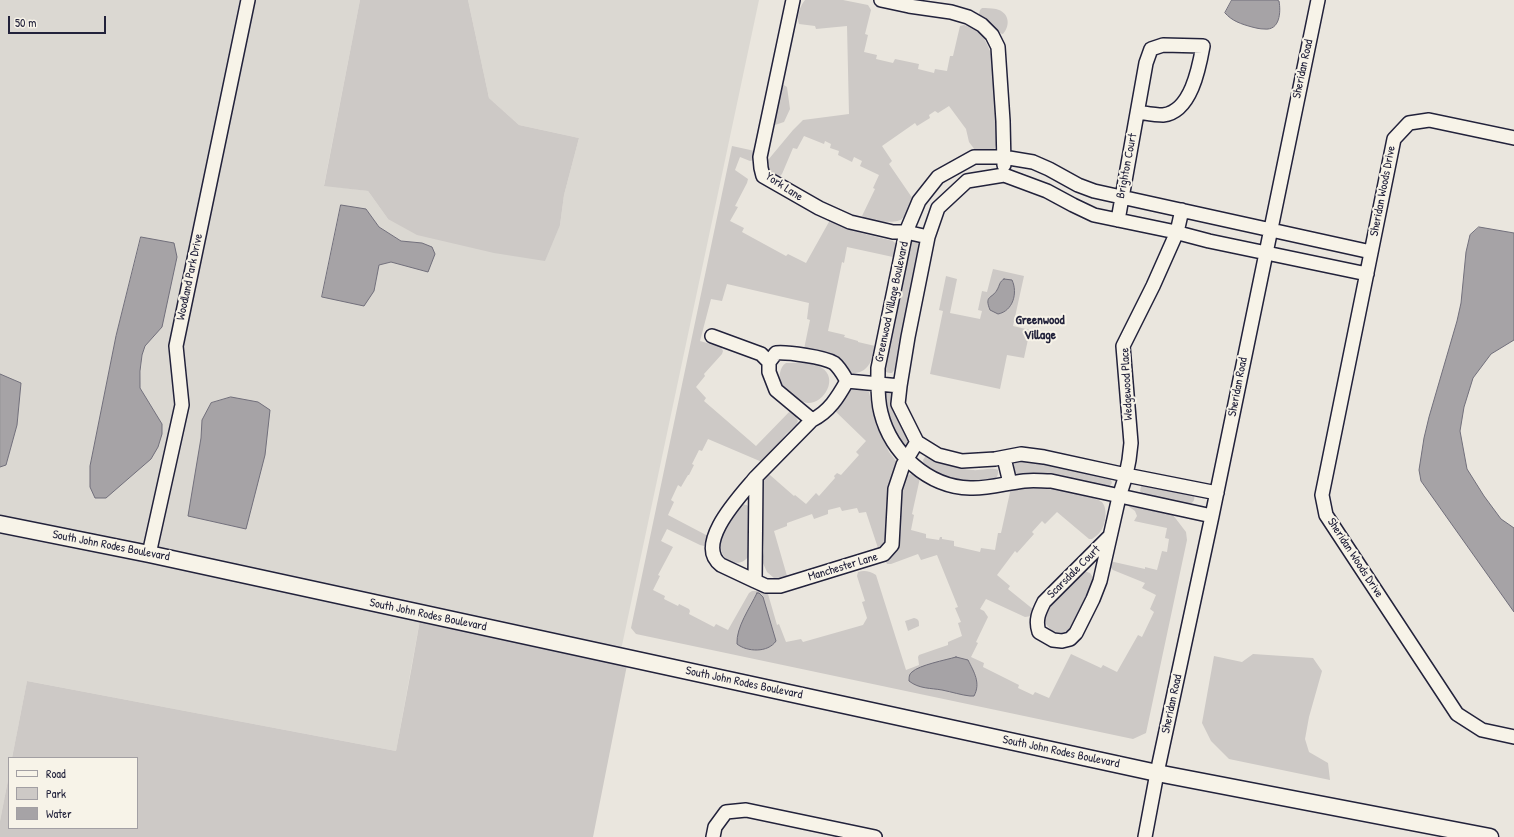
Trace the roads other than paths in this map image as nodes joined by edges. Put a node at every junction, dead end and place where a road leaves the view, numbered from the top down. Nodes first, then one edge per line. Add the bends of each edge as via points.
1 (248, 0) edge
2 (793, 0) edge
3 (881, 0) edge
4 (1318, 0) edge
5 (1138, 112) junction
6 (1514, 138) edge
7 (1004, 157) junction
8 (1004, 175) junction
9 (1122, 197) junction
10 (1182, 210) junction
11 (1118, 220) junction
12 (1270, 230) junction
13 (906, 232) junction
14 (1177, 232) junction
15 (928, 237) junction
16 (1371, 252) junction
17 (1265, 254) junction
18 (1367, 274) junction
19 (712, 336) dead end
20 (769, 362) junction
21 (847, 381) junction
22 (878, 384) junction
23 (900, 386) junction
24 (812, 420) junction
25 (917, 442) junction
26 (1004, 458) junction
27 (906, 459) junction
28 (1126, 475) junction
29 (756, 477) junction
30 (1010, 483) junction
31 (1217, 493) junction
32 (1119, 497) junction
33 (1212, 516) junction
34 (0, 524) edge
35 (1110, 536) junction
36 (149, 554) junction
37 (755, 581) junction
38 (1514, 737) edge
39 (1157, 773) junction
40 (712, 837) edge
41 (875, 837) edge
42 (1145, 837) edge
43 (1490, 837) edge

1 - 36 street, Woodland Park Drive via 176,346 182,405
2 - 13 street, York Lane via 760,157 763,176 819,208 850,222 893,232
3 - 7 street via 968,17 992,35 998,47
4 - 12 street, Sheridan Road
5 - 5 street, Brighton Court via 1151,48 1163,45 1203,46 1197,76 1185,102 1174,111 1163,115
5 - 9 street, Brighton Court
6 - 16 street, Sheridan Woods Drive via 1429,120 1410,123 1394,139
7 - 8 street
7 - 9 street, Greenwood Village Boulevard via 1033,162 1083,187
7 - 13 street, Greenwood Village Boulevard via 974,157 938,177 918,200
8 - 11 street, Greenwood Village Boulevard via 1047,191 1094,215
8 - 15 street, Greenwood Village Boulevard via 967,181 938,208
9 - 10 street, Greenwood Village Boulevard
9 - 11 street, Brighton Court
10 - 12 street, Greenwood Village Boulevard
10 - 14 street, Wedgewood Place
11 - 14 street, Greenwood Village Boulevard
12 - 16 street, Sheridan Woods Drive
12 - 17 street, Sheridan Road
13 - 15 street, York Lane
13 - 22 street, Greenwood Village Boulevard via 878,368
14 - 17 street, Greenwood Village Boulevard
14 - 28 street, Wedgewood Place via 1123,346 1131,443
15 - 23 street, Greenwood Village Boulevard
16 - 18 street, Sheridan Woods Drive
17 - 18 street
17 - 31 street, Sheridan Road
18 - 38 street, Sheridan Woods Drive via 1322,495 1326,514 1457,714 1482,730
19 - 20 street via 760,354
20 - 21 street via 776,353 809,356 833,363
20 - 24 street via 776,390
21 - 22 street
21 - 24 street, Manchester Lane via 837,400 821,416
22 - 23 street
22 - 27 street, Greenwood Village Boulevard via 880,413 890,439
23 - 25 street, Greenwood Village Boulevard via 898,404
24 - 29 street, Manchester Lane
25 - 26 street via 938,455 962,461
25 - 27 street, Manchester Lane
26 - 28 street via 1021,454 1044,457
26 - 30 street
27 - 30 street, Greenwood Village Boulevard via 929,477 947,484 969,488
27 - 37 street, Manchester Lane via 895,489 892,545 884,554 780,586 766,586
28 - 31 street
28 - 32 street, Wedgewood Place
29 - 37 street
29 - 37 street, Manchester Lane via 720,522 714,541 716,562
30 - 32 street, Greenwood Village Boulevard via 1026,480 1051,481
31 - 33 street, Sheridan Road
32 - 33 street, Greenwood Village Boulevard
32 - 35 street, Scarsdale Court
33 - 39 street, Sheridan Road
34 - 36 main road, South John Rodes Boulevard
35 - 35 street, Scarsdale Court via 1100,581 1076,633 1070,639 1062,641 1053,640 1038,632 1038,616 1044,602
36 - 39 main road, South John Rodes Boulevard
39 - 42 street, Sheridan Road
39 - 43 main road, South John Rodes Boulevard
40 - 41 street via 715,827 726,812 746,810

